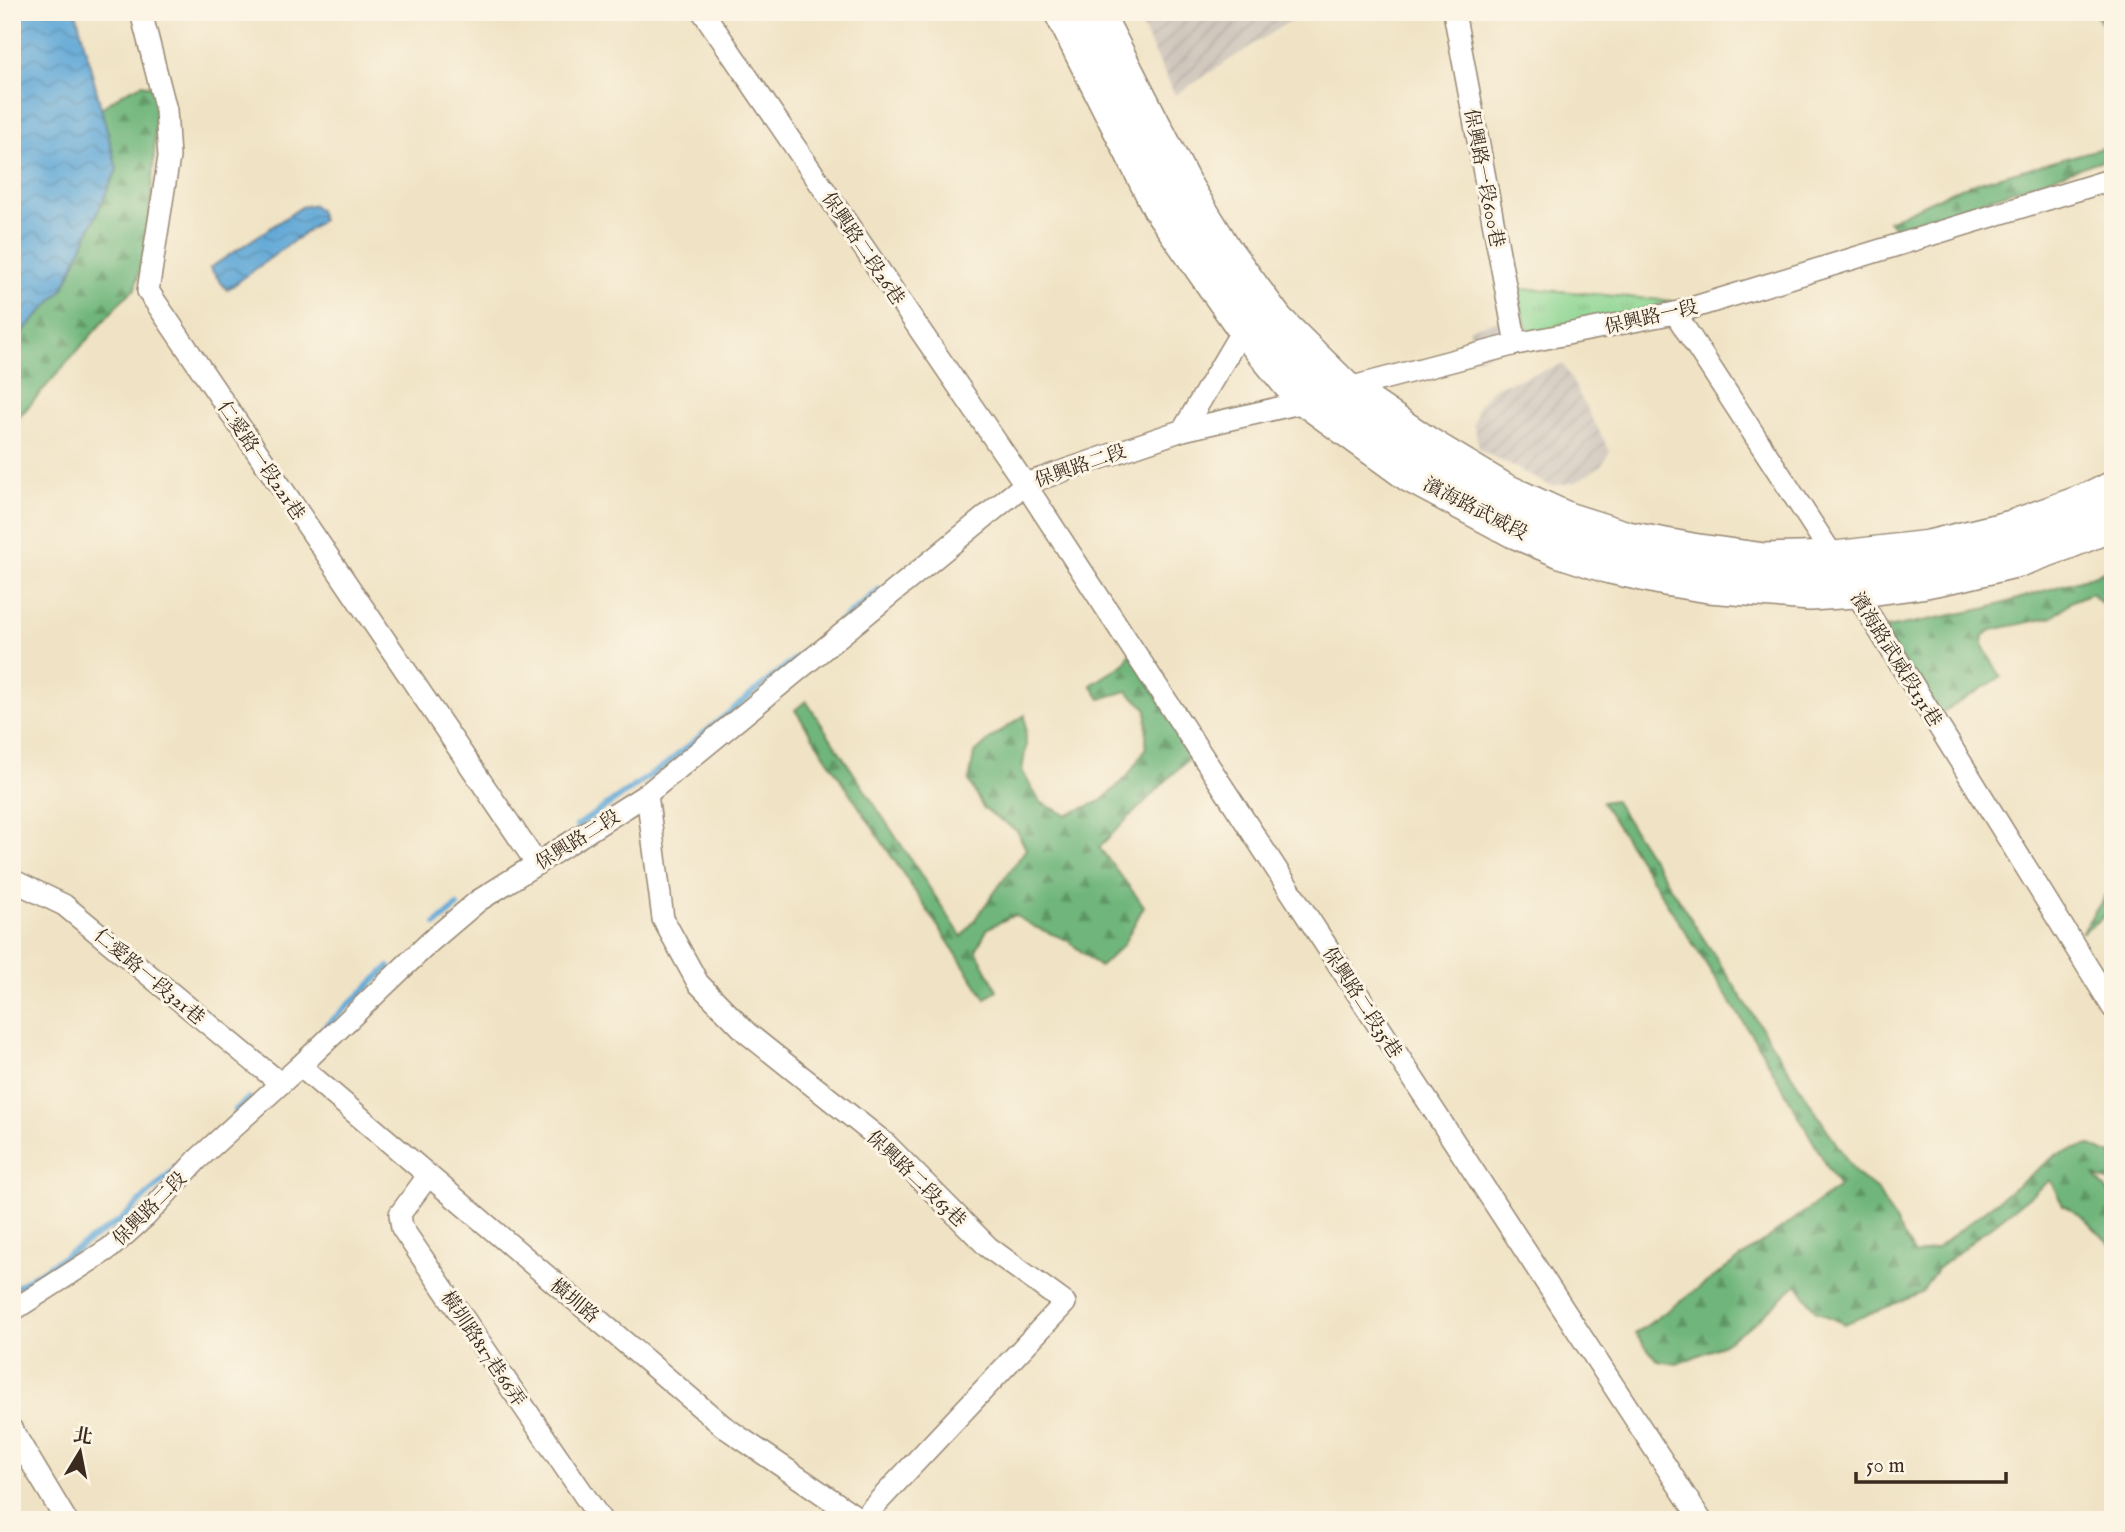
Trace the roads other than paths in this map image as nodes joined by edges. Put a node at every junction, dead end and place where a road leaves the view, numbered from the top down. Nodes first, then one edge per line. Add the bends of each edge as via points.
1 (141, 12) edge
2 (703, 12) edge
3 (1062, 12) edge
4 (1094, 12) edge
5 (1454, 12) edge
6 (2113, 179) edge
7 (1675, 313) junction
8 (1244, 327) junction
9 (1516, 344) junction
10 (1345, 389) junction
11 (1309, 401) junction
12 (1183, 430) junction
13 (1025, 484) junction
14 (2113, 489) edge
15 (2113, 523) edge
16 (1835, 559) junction
17 (1855, 590) junction
18 (646, 794) junction
19 (537, 864) junction
20 (12, 880) edge
21 (2113, 1008) edge
22 (300, 1066) junction
23 (280, 1083) junction
24 (428, 1176) junction
25 (12, 1311) edge
26 (12, 1430) edge
27 (66, 1520) edge
28 (601, 1520) edge
29 (861, 1520) edge
30 (1701, 1520) edge

1 - 19 street, 仁愛路一段221巷 via 166,110 169,157 148,291
2 - 13 street, 保興路二段26巷
3 - 8 main road, 濱海路武威段 via 1160,206
4 - 10 main road, 濱海路武威段 via 1183,184 1223,249 1276,321
5 - 9 street, 保興路一段600巷
6 - 7 street, 保興路一段
7 - 9 street, 保興路一段
7 - 16 street, 濱海路武威段131巷
8 - 11 main road, 濱海路武威段
8 - 12 street
9 - 10 street, 保興路一段
10 - 11 street, 保興路一段
10 - 16 main road, 濱海路武威段 via 1504,491 1567,520 1628,539 1692,551 1764,561
11 - 12 street, 保興路一段
11 - 17 main road, 濱海路武威段 via 1411,475 1561,550 1609,566 1709,586 1810,593
12 - 13 street, 保興路二段
13 - 18 street, 保興路二段
13 - 30 street, 保興路二段35巷
14 - 16 main road, 濱海路武威段 via 2012,528 1929,548
15 - 17 main road, 濱海路武威段 via 2019,559
16 - 17 street, 濱海路武威段131巷
17 - 21 street, 濱海路武威段131巷
18 - 19 street, 保興路二段
18 - 29 street, 保興路二段63巷 via 663,919 698,983 747,1033 886,1144 988,1247 1065,1303
19 - 22 street, 保興路二段 via 478,901 431,940
20 - 23 street, 仁愛路一段321巷 via 64,905
22 - 23 street, 保興路二段
22 - 24 street, 橫圳路
23 - 25 street, 保興路二段 via 110,1248
24 - 28 street, 橫圳路817巷66弄 via 400,1214 402,1228
24 - 29 street, 橫圳路 via 723,1426
26 - 27 street

